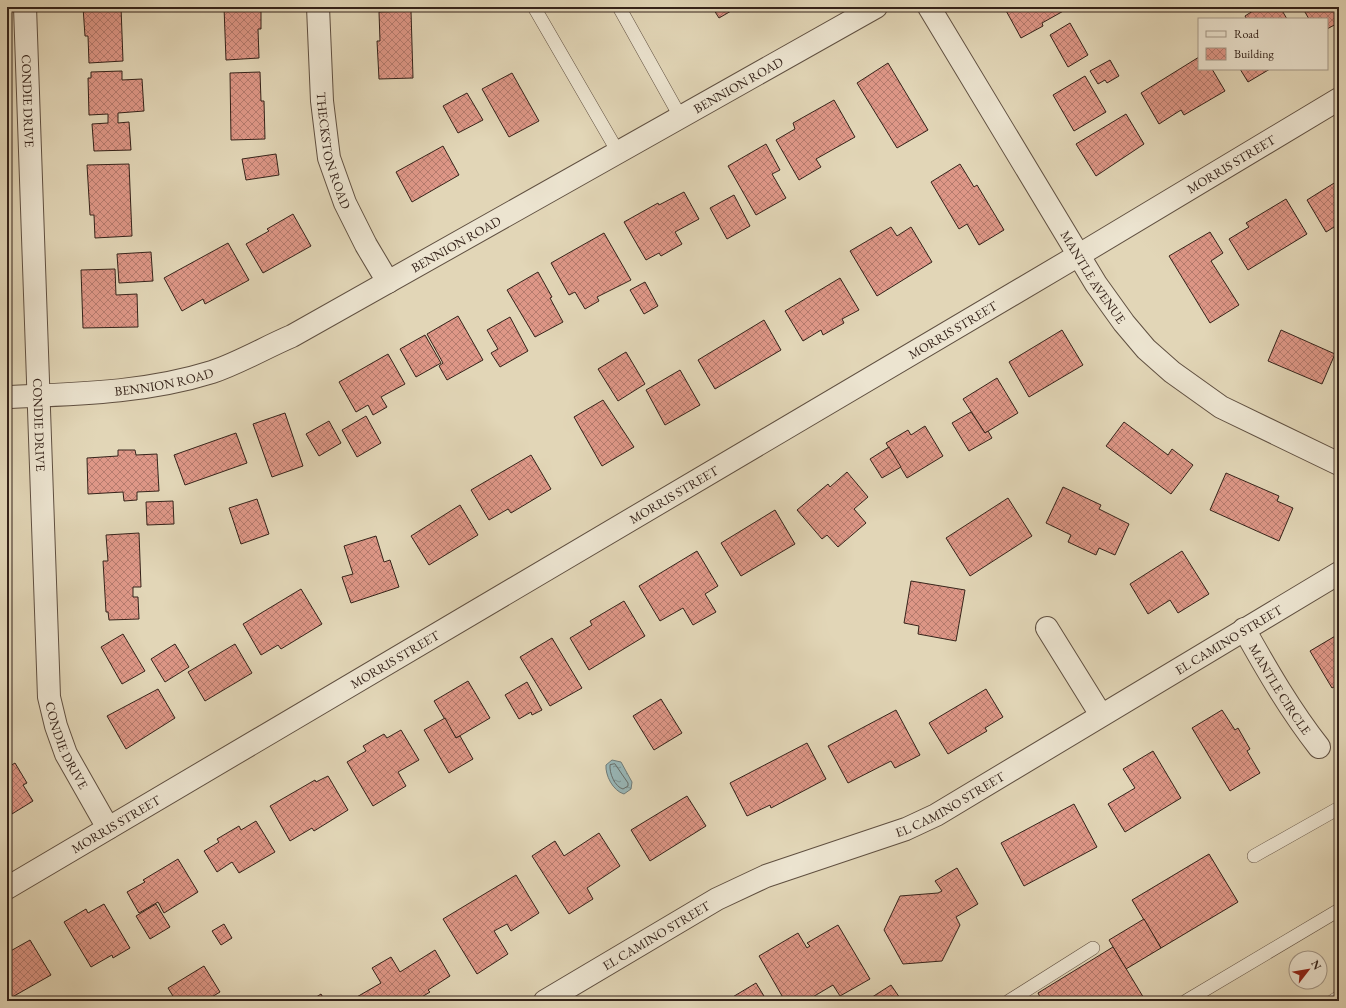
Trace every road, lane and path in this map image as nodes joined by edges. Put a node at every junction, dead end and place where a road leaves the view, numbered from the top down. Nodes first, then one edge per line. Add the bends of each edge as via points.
1 (25, 7) edge
2 (318, 7) edge
3 (534, 7) edge
4 (618, 7) edge
5 (876, 7) edge
6 (930, 7) edge
7 (1339, 99) edge
8 (681, 118) junction
9 (618, 152) junction
10 (1079, 254) junction
11 (388, 282) junction
12 (40, 396) junction
13 (7, 397) edge
14 (1339, 464) edge
15 (1339, 573) edge
16 (1047, 628) dead end
17 (1244, 629) junction
18 (1101, 715) junction
19 (1319, 747) dead end
20 (1339, 808) edge
21 (108, 828) junction
22 (1254, 856) dead end
23 (7, 888) edge
24 (1339, 910) edge
25 (1093, 948) dead end
26 (1339, 997) edge
27 (545, 1001) edge
28 (1009, 1001) edge
29 (1186, 1001) edge
30 (1333, 1001) edge

1 - 12 street, CONDIE DRIVE
2 - 11 street, THECKSTON ROAD via 322,101 329,158 345,203
3 - 9 lane
4 - 8 lane
5 - 8 street, BENNION ROAD
6 - 10 street, MANTLE AVENUE
7 - 10 street, MORRIS STREET
8 - 9 street, BENNION ROAD
9 - 11 street, BENNION ROAD
10 - 14 street, MANTLE AVENUE via 1124,323 1146,349 1172,372 1221,407
10 - 21 street, MORRIS STREET
11 - 12 street, BENNION ROAD via 292,336 213,371 125,391
12 - 13 street, BENNION ROAD
12 - 21 street, CONDIE DRIVE via 49,697 66,754
15 - 17 street, EL CAMINO STREET
16 - 18 street
17 - 18 street, EL CAMINO STREET
17 - 19 street, MANTLE CIRCLE via 1297,719
18 - 27 street, EL CAMINO STREET via 936,815 906,829 766,876 717,899
20 - 22 lane
21 - 23 street, MORRIS STREET
24 - 29 lane
25 - 28 lane
26 - 30 lane

